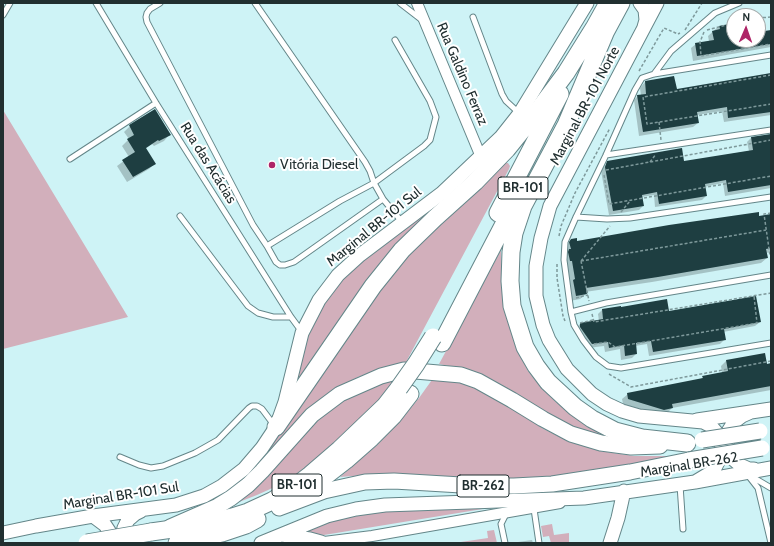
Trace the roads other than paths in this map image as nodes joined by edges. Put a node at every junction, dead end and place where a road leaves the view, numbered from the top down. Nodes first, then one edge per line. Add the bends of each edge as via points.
1 (10, 3) edge
2 (96, 3) edge
3 (160, 3) edge
4 (255, 3) edge
5 (400, 3) edge
6 (417, 3) edge
7 (640, 3) edge
8 (657, 3) edge
9 (739, 3) edge
10 (586, 6) edge
11 (613, 6) edge
12 (3, 15) edge
13 (473, 18) dead end
14 (425, 21) junction
15 (599, 31) junction
16 (643, 32) junction
17 (395, 40) dead end
18 (771, 55) edge
19 (654, 74) junction
20 (156, 103) junction
21 (520, 113) junction
22 (771, 130) edge
23 (606, 155) junction
24 (481, 157) junction
25 (70, 159) dead end
26 (374, 183) junction
27 (771, 197) edge
28 (383, 199) junction
29 (180, 216) dead end
30 (576, 216) junction
31 (403, 222) junction
32 (267, 246) junction
33 (771, 276) edge
34 (571, 312) junction
35 (291, 317) junction
36 (302, 333) junction
37 (771, 343) edge
38 (405, 391) junction
39 (771, 409) edge
40 (751, 412) junction
41 (685, 420) junction
42 (276, 427) junction
43 (765, 431) edge
44 (694, 442) junction
45 (766, 447) edge
46 (120, 457) dead end
47 (765, 468) edge
48 (745, 472) junction
49 (695, 482) junction
50 (680, 484) junction
51 (771, 488) edge
52 (624, 491) junction
53 (584, 498) junction
54 (279, 508) junction
55 (534, 509) junction
56 (143, 510) junction
57 (506, 514) junction
58 (93, 516) junction
59 (683, 529) dead end
60 (158, 531) junction
61 (3, 533) edge
62 (281, 535) junction
63 (372, 536) junction
64 (353, 541) edge
65 (87, 543) edge
66 (113, 543) edge
67 (124, 543) edge
68 (177, 543) edge
69 (261, 543) edge
70 (319, 543) edge
71 (385, 543) edge
72 (505, 543) edge
73 (539, 543) edge
74 (610, 543) edge
75 (770, 543) edge

1 - 12 lane
2 - 20 lane, Rua das Acácias
3 - 32 lane via 147,13 147,22 253,225
4 - 26 lane via 366,162
5 - 14 lane
6 - 14 street, Rua Galdino Ferraz
7 - 16 main road via 645,10
8 - 16 main road, Marginal BR-101 Norte
9 - 19 lane via 714,13 672,51
10 - 21 main road, Marginal BR-101 Sul
11 - 15 highway, BR-101
13 - 21 lane via 502,94
14 - 24 street, Rua Galdino Ferraz
15 - 38 highway, BR-101 via 437,340 427,368
15 - 42 highway via 507,149 402,250 373,286
15 - 44 highway via 566,125 524,206 514,233 510,281 512,306 525,347 536,366 548,382 575,407 615,431 662,441
16 - 41 main road, Marginal BR-101 Norte via 550,206 536,266 536,296 549,340 567,369 592,394 628,413
17 - 26 lane via 430,101 436,117 430,140
18 - 19 lane
19 - 23 lane via 642,78
20 - 25 lane
20 - 35 lane, Rua das Acácias
21 - 24 main road, Marginal BR-101 Sul
22 - 23 lane
23 - 30 lane
24 - 31 main road, Marginal BR-101 Sul via 442,193
26 - 28 lane
26 - 32 lane
27 - 30 lane via 630,218
28 - 31 lane
28 - 32 lane via 294,262 280,265
29 - 35 lane via 248,306 258,313 273,317
30 - 34 lane via 566,242 564,260
31 - 36 main road, Marginal BR-101 Sul via 338,275 319,300
33 - 34 lane
34 - 37 lane via 574,326 582,340 596,357 608,366 621,368
35 - 36 lane, Rua das Acácias
36 - 42 main road, Marginal BR-101 Sul
38 - 54 highway, BR-101 via 393,416 346,460
38 - 60 highway, BR-101 via 385,406 328,460 272,501 232,518
39 - 40 main road
40 - 41 main road
40 - 47 main road via 734,422 729,430 728,450 740,465 750,469
41 - 49 main road via 703,422 711,426 717,433 722,450 716,466 704,478
42 - 46 lane via 262,409 252,406 218,440 163,466 151,468
42 - 56 main road, Marginal BR-101 Sul via 244,469 222,486 190,501
43 - 44 main road, bridge
44 - 60 main road via 659,446 601,443 571,434 478,381 461,375 404,370 380,376 340,394 312,415 262,471 231,498
45 - 54 main road, BR-262, bridge via 552,484 470,486 394,481 365,482 324,491
47 - 48 main road, Marginal BR-262
48 - 49 main road, Marginal BR-262
48 - 51 lane
48 - 75 lane via 758,488
49 - 50 main road, Marginal BR-262
50 - 52 main road, Marginal BR-262
50 - 59 lane
52 - 53 main road, Marginal BR-262
52 - 74 main road
53 - 55 street
53 - 62 main road, Marginal BR-262 via 385,505 327,516
54 - 68 highway, BR-101 via 246,525
55 - 57 street
55 - 73 lane
56 - 58 main road, Marginal BR-101 Sul
56 - 67 main road via 128,520 122,537
57 - 63 street
57 - 72 lane via 501,524
58 - 61 main road, Marginal BR-101 Sul
58 - 66 main road via 105,525
60 - 65 highway, BR-101, bridge
62 - 69 main road, Marginal BR-262
62 - 70 main road via 310,539
63 - 64 street
63 - 71 street
64 - 70 street

